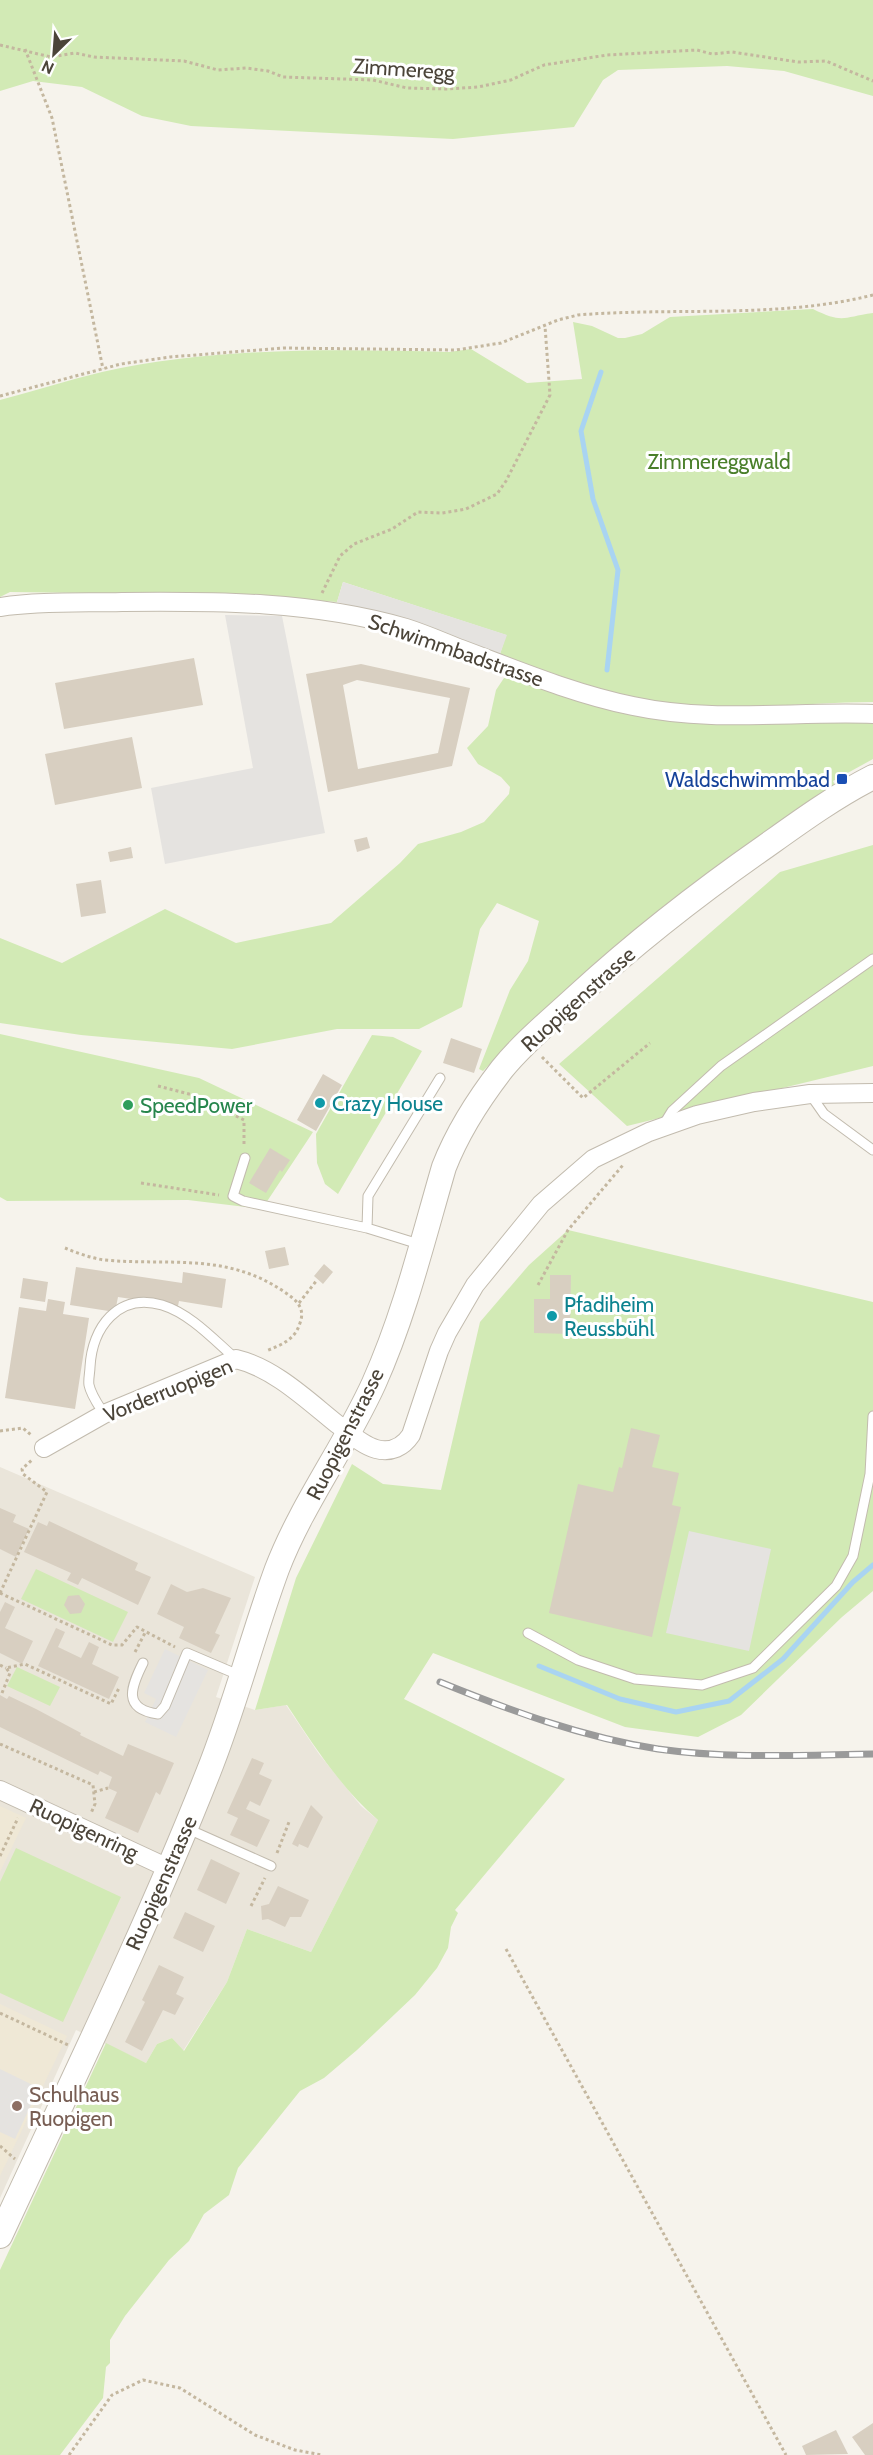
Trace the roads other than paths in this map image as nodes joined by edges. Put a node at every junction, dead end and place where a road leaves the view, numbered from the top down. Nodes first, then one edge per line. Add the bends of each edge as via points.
1 (0, 606) edge
2 (873, 714) edge
3 (873, 777) edge
4 (873, 959) edge
5 (440, 1078) dead end
6 (873, 1093) edge
7 (810, 1094) junction
8 (662, 1128) junction
9 (873, 1150) edge
10 (244, 1158) road end
11 (367, 1228) junction
12 (422, 1245) junction
13 (245, 1362) junction
14 (104, 1414) junction
15 (873, 1416) edge
16 (349, 1433) junction
17 (44, 1448) road end
18 (528, 1633) dead end
19 (143, 1663) dead end
20 (243, 1677) junction
21 (0, 1790) edge
22 (185, 1828) junction
23 (271, 1866) dead end
24 (168, 1868) junction
25 (0, 2236) edge

1 - 2 street, Schwimmbadstrasse via 193,601 272,604 406,628 544,680 670,713
3 - 12 street, Ruopigenstrasse via 831,800 679,910 600,975 503,1067 452,1146
4 - 8 lane via 721,1066 672,1111
5 - 11 lane via 368,1196
6 - 7 street
7 - 8 street via 697,1115
7 - 9 lane via 824,1114
8 - 16 street, Vorderruopigen via 593,1160 541,1204 475,1285 439,1351 406,1443 387,1451 374,1449
10 - 11 lane via 233,1196
11 - 12 lane
12 - 16 street, Ruopigenstrasse via 389,1347
13 - 14 street, Vorderruopigen
13 - 14 lane via 177,1312 150,1303 129,1306 103,1324 93,1343 89,1385
13 - 16 street, Vorderruopigen via 270,1372
14 - 17 street, Vorderruopigen
15 - 18 lane via 870,1474 853,1556 836,1586 753,1668 702,1685 635,1679 578,1660
16 - 20 street, Ruopigenstrasse via 290,1539
19 - 20 lane via 131,1690 132,1700 143,1710 158,1714 187,1653
20 - 22 street, Ruopigenstrasse via 226,1730
21 - 24 street, Ruopigenring
22 - 23 lane
22 - 24 street, Ruopigenstrasse
24 - 25 street, Ruopigenstrasse

